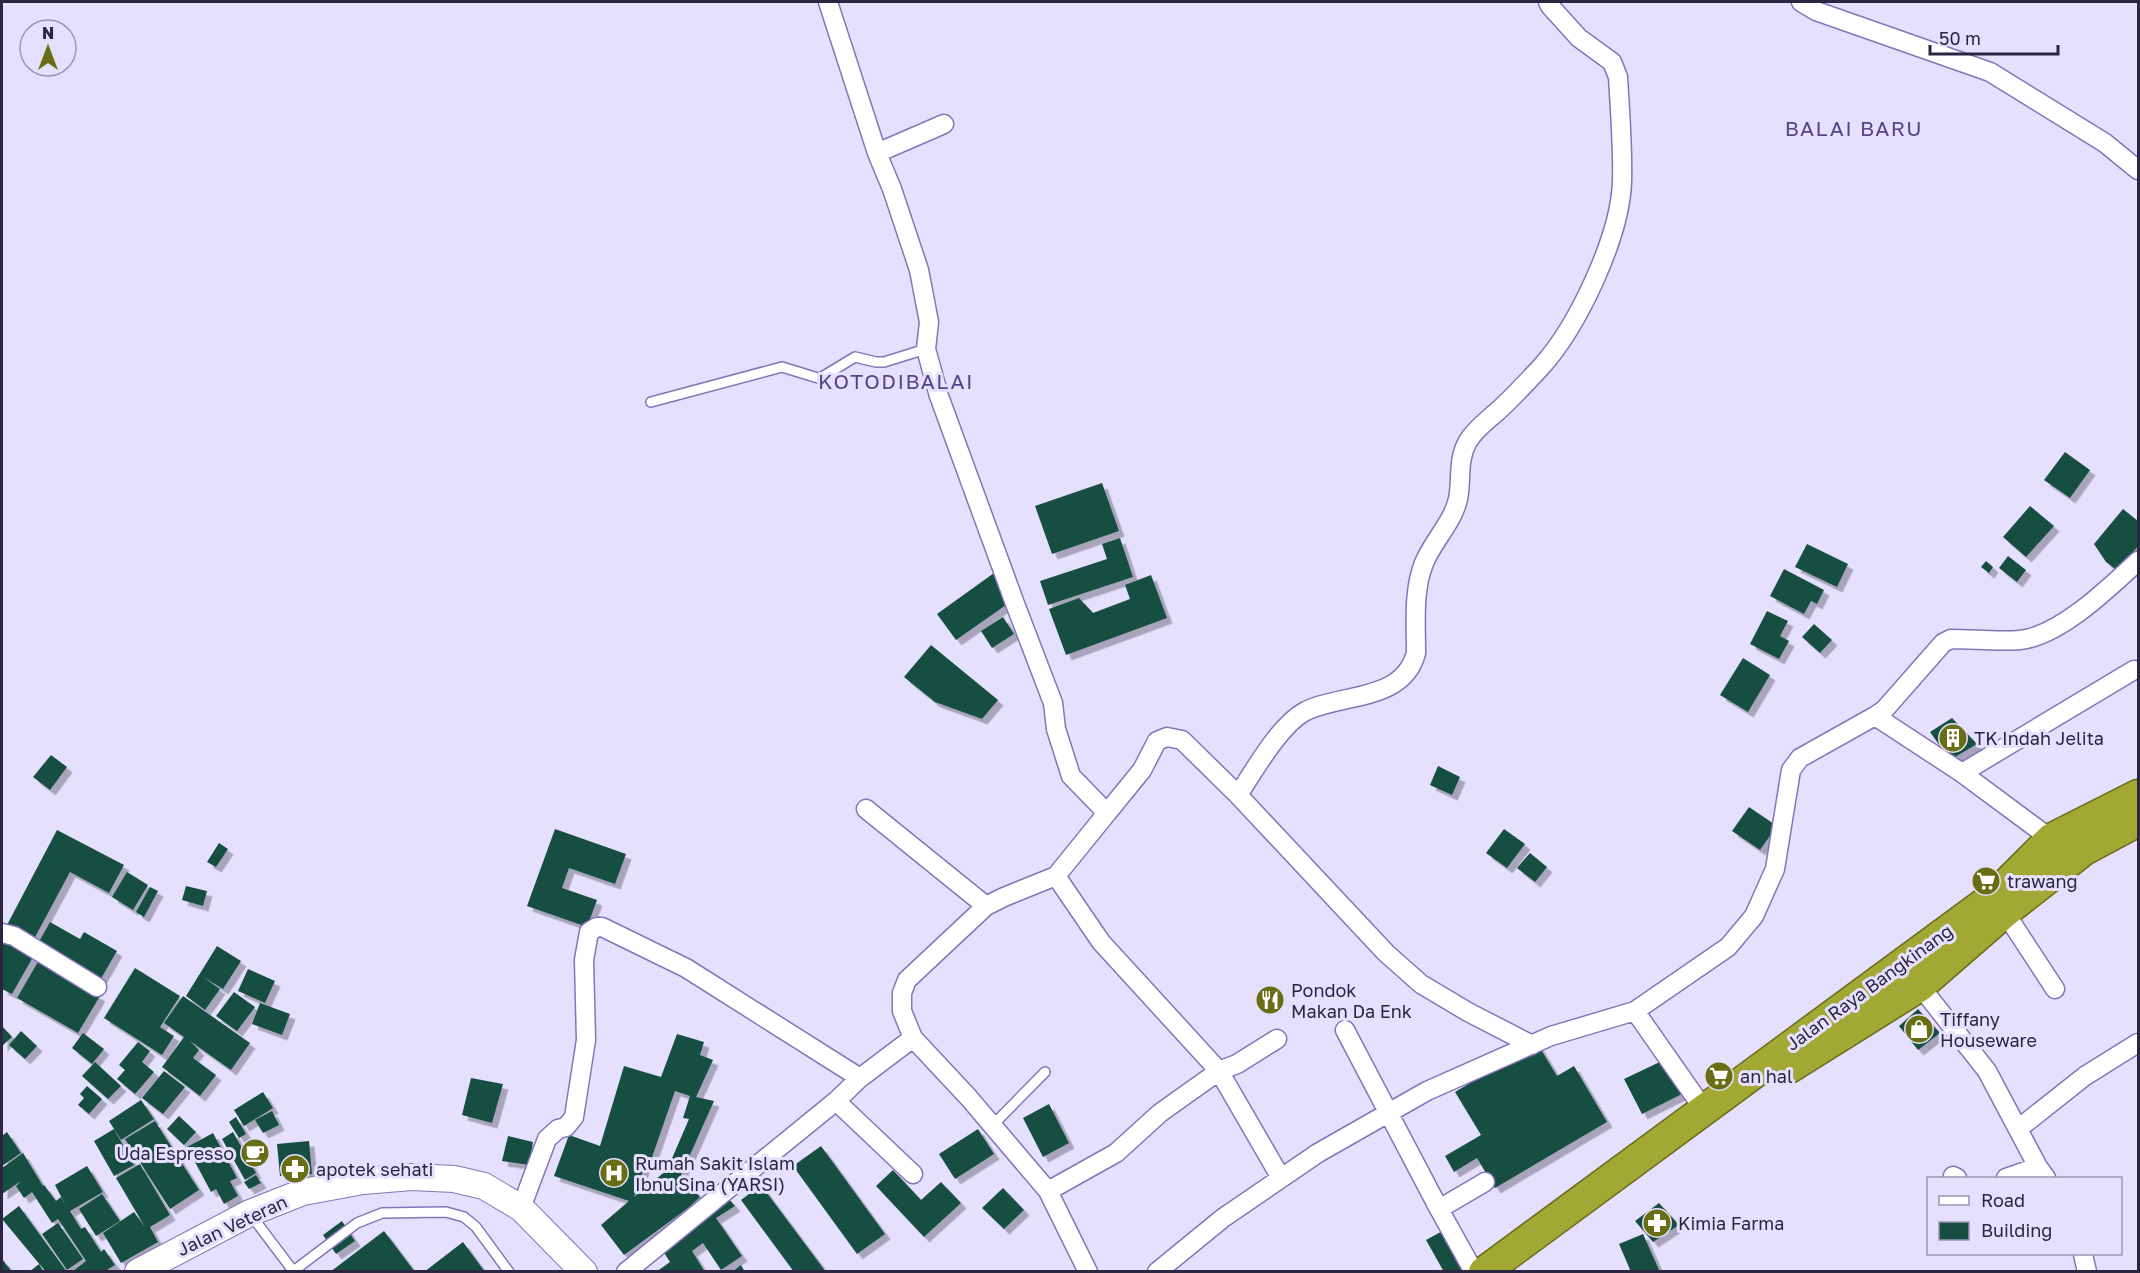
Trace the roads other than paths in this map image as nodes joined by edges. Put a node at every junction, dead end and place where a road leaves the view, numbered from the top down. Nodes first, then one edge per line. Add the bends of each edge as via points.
1 (828, 2) edge
2 (1548, 2) edge
3 (1801, 2) edge
4 (944, 124) dead end
5 (877, 153) junction
6 (2139, 170) edge
7 (926, 349) junction
8 (651, 402) dead end
9 (2139, 561) edge
10 (2134, 670) dead end
11 (1875, 716) junction
12 (1962, 773) junction
13 (1238, 795) junction
14 (2139, 795) edge
15 (866, 809) dead end
16 (1107, 813) junction
17 (2139, 821) edge
18 (2051, 839) junction
19 (1056, 876) junction
20 (1999, 904) junction
21 (986, 906) junction
22 (2, 933) edge
23 (1920, 986) junction
24 (98, 987) dead end
25 (2055, 988) dead end
26 (1635, 1011) junction
27 (1345, 1030) dead end
28 (913, 1038) junction
29 (1277, 1039) dead end
30 (2139, 1043) edge
31 (1532, 1046) junction
32 (1219, 1071) junction
33 (1045, 1072) dead end
34 (860, 1078) junction
35 (1756, 1079) junction
36 (836, 1101) junction
37 (1705, 1111) junction
38 (1389, 1113) junction
39 (992, 1126) junction
40 (2018, 1129) junction
41 (2042, 1173) edge
42 (913, 1174) dead end
43 (2018, 1177) edge
44 (1281, 1178) junction
45 (1485, 1182) dead end
46 (1048, 1191) junction
47 (521, 1208) junction
48 (1439, 1209) junction
49 (250, 1213) junction
50 (2083, 1255) edge
51 (142, 1270) edge
52 (293, 1271) edge
53 (509, 1272) edge
54 (584, 1272) edge
55 (626, 1272) edge
56 (1088, 1272) edge
57 (1157, 1272) edge
58 (1474, 1272) edge
59 (1485, 1272) edge
60 (1501, 1272) edge
61 (2087, 1272) edge

1 - 5 street
2 - 13 street via 1579,38 1612,62 1618,77 1622,184 1617,217 1603,260 1562,340 1467,443 1460,464 1458,500 1419,576 1413,664 1401,678 1383,689 1321,705 1287,724
3 - 6 street via 1816,11 1990,72 2105,143
4 - 5 street
5 - 7 street via 919,270 929,322
7 - 8 lane via 884,362 855,357 818,378 782,367
7 - 16 street via 939,396 1053,703 1056,729 1071,776
9 - 11 street via 2089,605 2049,631 2021,640 1951,639 1943,643
10 - 12 street
11 - 12 street
11 - 26 street via 1800,758 1791,770 1775,869 1754,915 1728,947
12 - 18 street
13 - 16 street via 1182,740 1167,737 1157,741 1142,770
13 - 31 street via 1386,953 1421,984
14 - 18 highway, Jalan Raya Bangkinang
15 - 21 street
16 - 19 street
17 - 20 highway, Jalan Raya Bangkinang via 2084,850
18 - 20 highway, Jalan Raya Bangkinang
19 - 21 street
19 - 32 street via 1101,942
20 - 23 highway, Jalan Raya Bangkinang
20 - 25 street
20 - 35 highway, Jalan Raya Bangkinang
21 - 28 street via 907,980 902,1011
22 - 24 street via 14,936
23 - 35 highway, Jalan Raya Bangkinang
23 - 40 street via 1987,1071
26 - 31 street via 1551,1036
26 - 37 street
27 - 38 street
28 - 34 street
28 - 39 street
29 - 32 street
30 - 40 street via 2085,1076
31 - 38 street via 1427,1091
32 - 44 street
32 - 46 street via 1160,1113 1116,1153
33 - 39 lane
34 - 36 street
34 - 47 street via 686,968 597,927 589,933 584,960 586,1040 574,1117 547,1139
35 - 37 highway, Jalan Raya Bangkinang
35 - 60 highway, Jalan Raya Bangkinang via 1696,1137
36 - 42 street
36 - 55 street
37 - 59 highway, Jalan Raya Bangkinang
38 - 44 street
38 - 48 street
39 - 46 street
40 - 41 street
41 - 43 street
44 - 57 street via 1223,1218
45 - 48 street
46 - 56 street
47 - 49 main road, Jalan Veteran via 484,1186 454,1179 412,1177 303,1192
47 - 54 main road, Jalan Veteran
48 - 58 street
49 - 51 main road, Jalan Veteran
49 - 52 lane
50 - 61 street
52 - 53 lane via 357,1223 382,1213 447,1212 464,1217 476,1227

